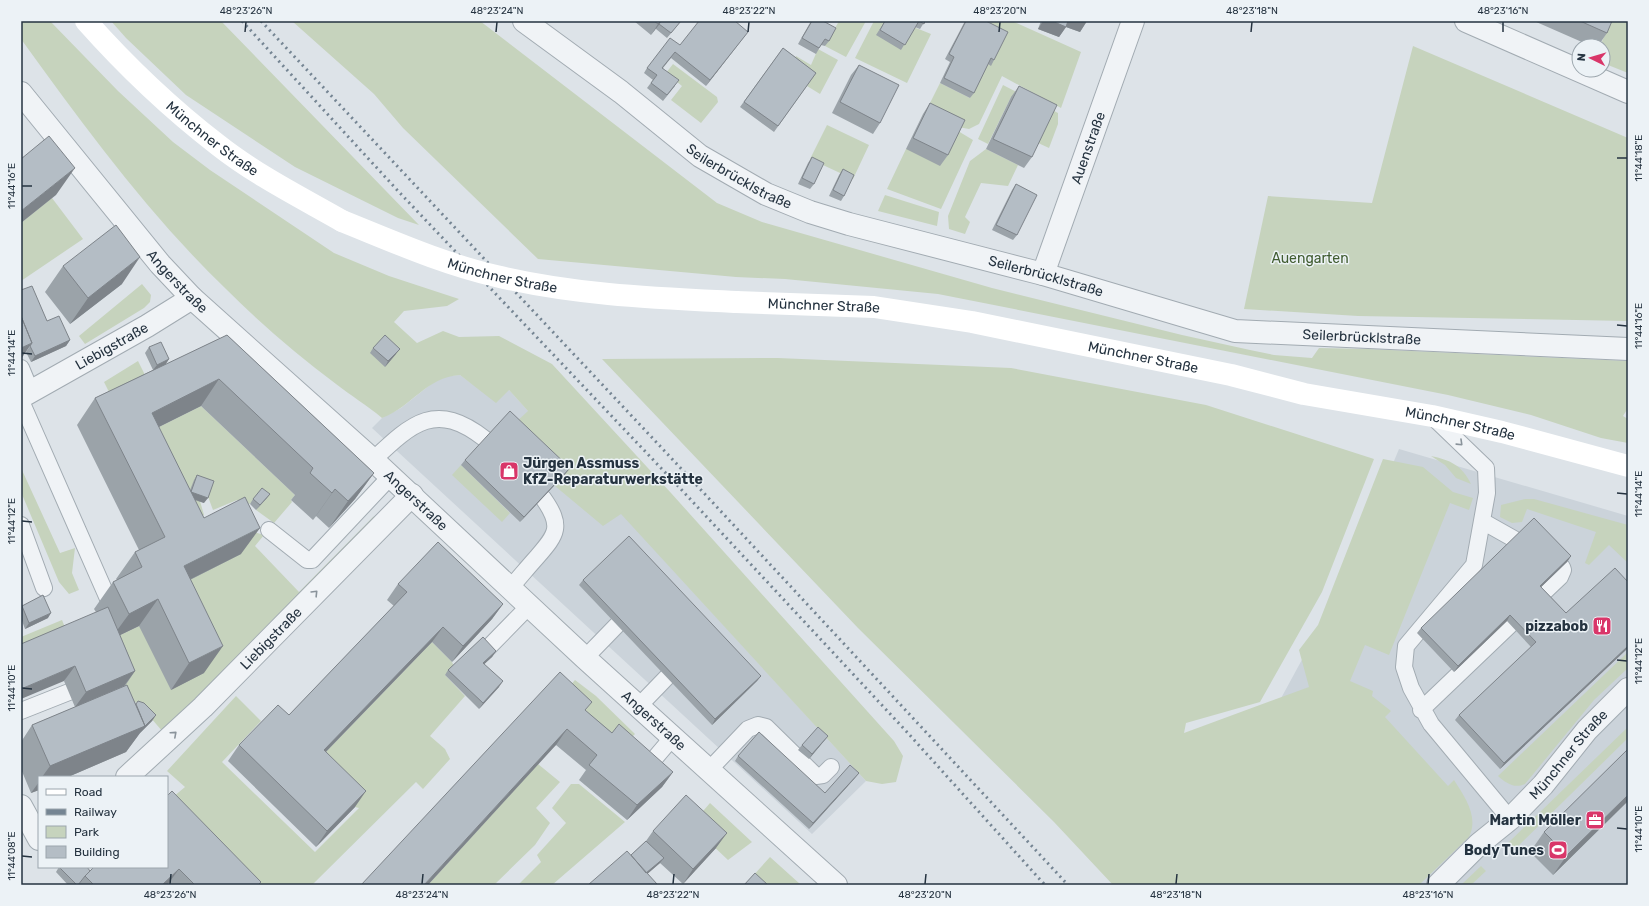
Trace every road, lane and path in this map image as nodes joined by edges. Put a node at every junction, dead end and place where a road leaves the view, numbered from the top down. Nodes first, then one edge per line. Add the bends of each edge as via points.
1 (86, 21) edge
2 (524, 21) edge
3 (1133, 21) edge
4 (1466, 21) edge
5 (1628, 92) edge
6 (21, 93) edge
7 (1043, 274) junction
8 (192, 298) junction
9 (1628, 349) edge
10 (21, 368) edge
11 (24, 397) edge
12 (1432, 416) junction
13 (485, 439) edge
14 (373, 460) junction
15 (1628, 466) edge
16 (391, 476) junction
17 (412, 495) junction
18 (543, 498) edge
19 (1482, 521) junction
20 (21, 525) edge
21 (268, 530) dead end
22 (1514, 539) edge
23 (1562, 567) edge
24 (44, 588) dead end
25 (510, 588) junction
26 (1540, 596) edge
27 (109, 601) dead end
28 (530, 605) junction
29 (617, 625) edge
30 (1510, 625) dead end
31 (486, 650) edge
32 (585, 658) junction
33 (667, 677) edge
34 (1628, 689) edge
35 (69, 692) dead end
36 (638, 707) junction
37 (1421, 710) junction
38 (21, 711) edge
39 (672, 738) junction
40 (831, 766) dead end
41 (709, 770) junction
42 (644, 771) edge
43 (128, 776) edge
44 (21, 806) edge
45 (1510, 819) junction
46 (38, 837) edge
47 (836, 885) edge
48 (1438, 885) edge

1 - 12 main road, Münchner Straße, bridge via 114,53 162,99 218,146 274,183 342,221 495,276 571,291 618,296 874,307 972,322 1231,375 1304,394
2 - 7 street, Seilerbrücklstraße via 621,92 700,156 766,194 810,212 850,224
3 - 7 street, Auenstraße
4 - 5 street
6 - 8 street, Angerstraße via 160,264
7 - 9 street, Seilerbrücklstraße via 1235,332
8 - 11 street, Liebigstraße
8 - 14 street, Angerstraße
10 - 11 lane
11 - 27 lane
12 - 15 main road, Münchner Straße
12 -> 19 lane via 1486,468 1487,494
13 - 14 lane via 454,420 430,419 405,431
14 - 16 street, Angerstraße
16 - 17 street, Angerstraße
16 - 21 lane via 312,560 307,560
17 - 25 street, Angerstraße
43 -> 17 street, Liebigstraße via 203,707
18 - 25 lane via 551,510 554,522 552,541
19 - 22 lane
19 - 37 lane via 1474,565 1406,646 1404,667
20 - 24 lane
23 - 26 lane via 1560,577
25 - 28 street, Angerstraße
28 - 31 lane
28 - 32 street, Angerstraße
29 - 32 lane
30 - 37 lane
32 - 36 street, Angerstraße
33 - 36 lane
34 - 45 street, Münchner Straße via 1587,730 1543,785
35 - 38 lane
36 - 39 street, Angerstraße
37 - 45 lane
39 - 41 street, Angerstraße
39 - 42 lane
40 - 41 lane via 823,775 816,776 766,726 758,725 748,729
41 - 47 street, Angerstraße
44 - 46 street
45 - 48 street, Münchner Straße via 1479,844

